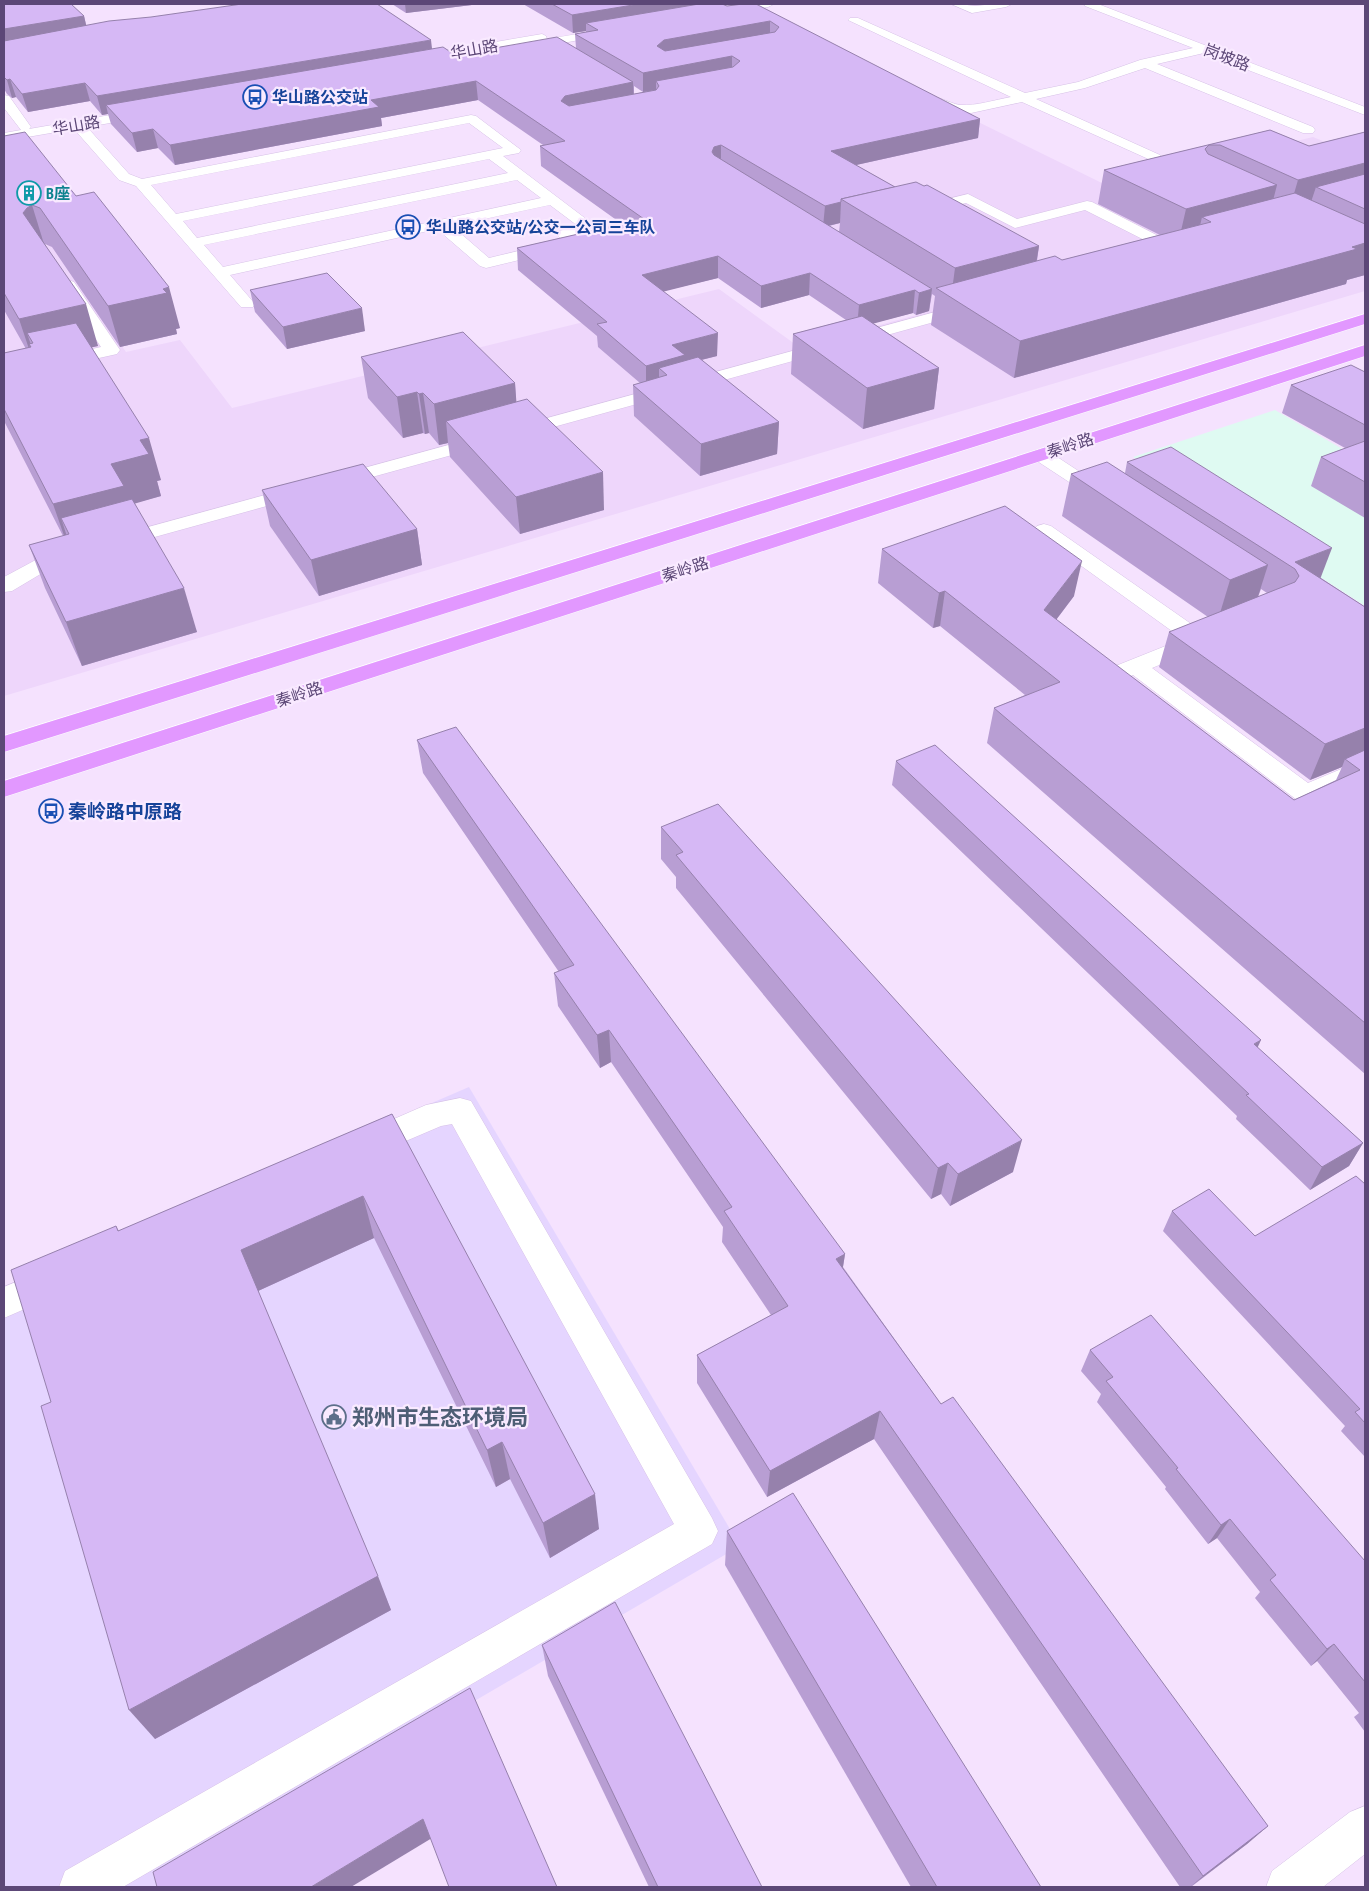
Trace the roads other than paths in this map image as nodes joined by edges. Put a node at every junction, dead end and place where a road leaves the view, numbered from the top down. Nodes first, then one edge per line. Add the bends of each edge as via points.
1 (768, 4) edge
2 (957, 4) edge
3 (1006, 4) edge
4 (1088, 4) edge
5 (740, 6) edge
6 (710, 11) edge
7 (759, 17) edge
8 (854, 20) dead end
9 (548, 42) junction
10 (1205, 49) junction
11 (565, 52) edge
12 (1144, 64) junction
13 (911, 92) edge
14 (1025, 99) junction
15 (4, 100) edge
16 (1365, 111) edge
17 (77, 124) junction
18 (24, 127) junction
19 (1308, 130) dead end
20 (4, 131) edge
21 (4, 137) edge
22 (492, 154) junction
23 (1155, 158) edge
24 (520, 175) junction
25 (141, 183) junction
26 (553, 200) junction
27 (904, 214) edge
28 (173, 219) junction
29 (440, 224) junction
30 (194, 243) junction
31 (1196, 246) edge
32 (1178, 251) junction
33 (1149, 259) edge
34 (220, 272) junction
35 (62, 276) edge
36 (987, 303) edge
37 (247, 304) dead end
38 (933, 304) edge
39 (949, 314) junction
40 (1365, 319) edge
41 (1365, 350) edge
42 (4, 374) edge
43 (1041, 455) junction
44 (1116, 504) edge
45 (1044, 530) dead end
46 (4, 586) edge
47 (1135, 666) junction
48 (1106, 678) edge
49 (4, 744) edge
50 (1365, 768) edge
51 (4, 788) edge
52 (338, 1157) edge
53 (85, 1268) edge
54 (4, 1303) edge
55 (1365, 1827) edge
56 (81, 1887) edge
57 (1288, 1887) edge

1 - 5 street
2 - 3 street via 972,10
4 - 10 street, 岗坡路
5 - 6 street
5 - 7 street
8 - 14 street
9 - 9 street, 华山路 via 623,26 403,65
9 - 11 street
10 - 12 street
10 - 16 street, 岗坡路
12 - 14 street
12 - 19 street
13 - 14 street via 938,105 956,109
14 - 23 street
15 - 18 street
17 - 18 street, 华山路 via 153,108
17 - 21 street, 华山路
17 - 25 street via 124,177
18 - 20 street, 华山路
22 - 24 street
22 - 25 street via 514,150 471,120
22 - 28 street
24 - 26 street
24 - 30 street
25 - 28 street
26 - 29 street
26 - 29 street via 590,228 564,234 576,242 486,263
27 - 32 street via 968,198 1015,224 1088,205
28 - 30 street
29 - 34 street
30 - 34 street
31 - 32 street
32 - 33 street
34 - 37 street
35 - 42 street via 111,350
36 - 39 street
38 - 39 street
39 - 46 street via 52,559
40 - 49 main road, 秦岭路
41 - 43 main road, 秦岭路
43 - 44 street
43 - 51 main road, 秦岭路
45 - 47 street via 1207,637
47 - 48 street
47 - 50 street via 1306,794
52 - 56 street via 437,1114 460,1110 699,1531
53 - 54 street
55 - 57 street

